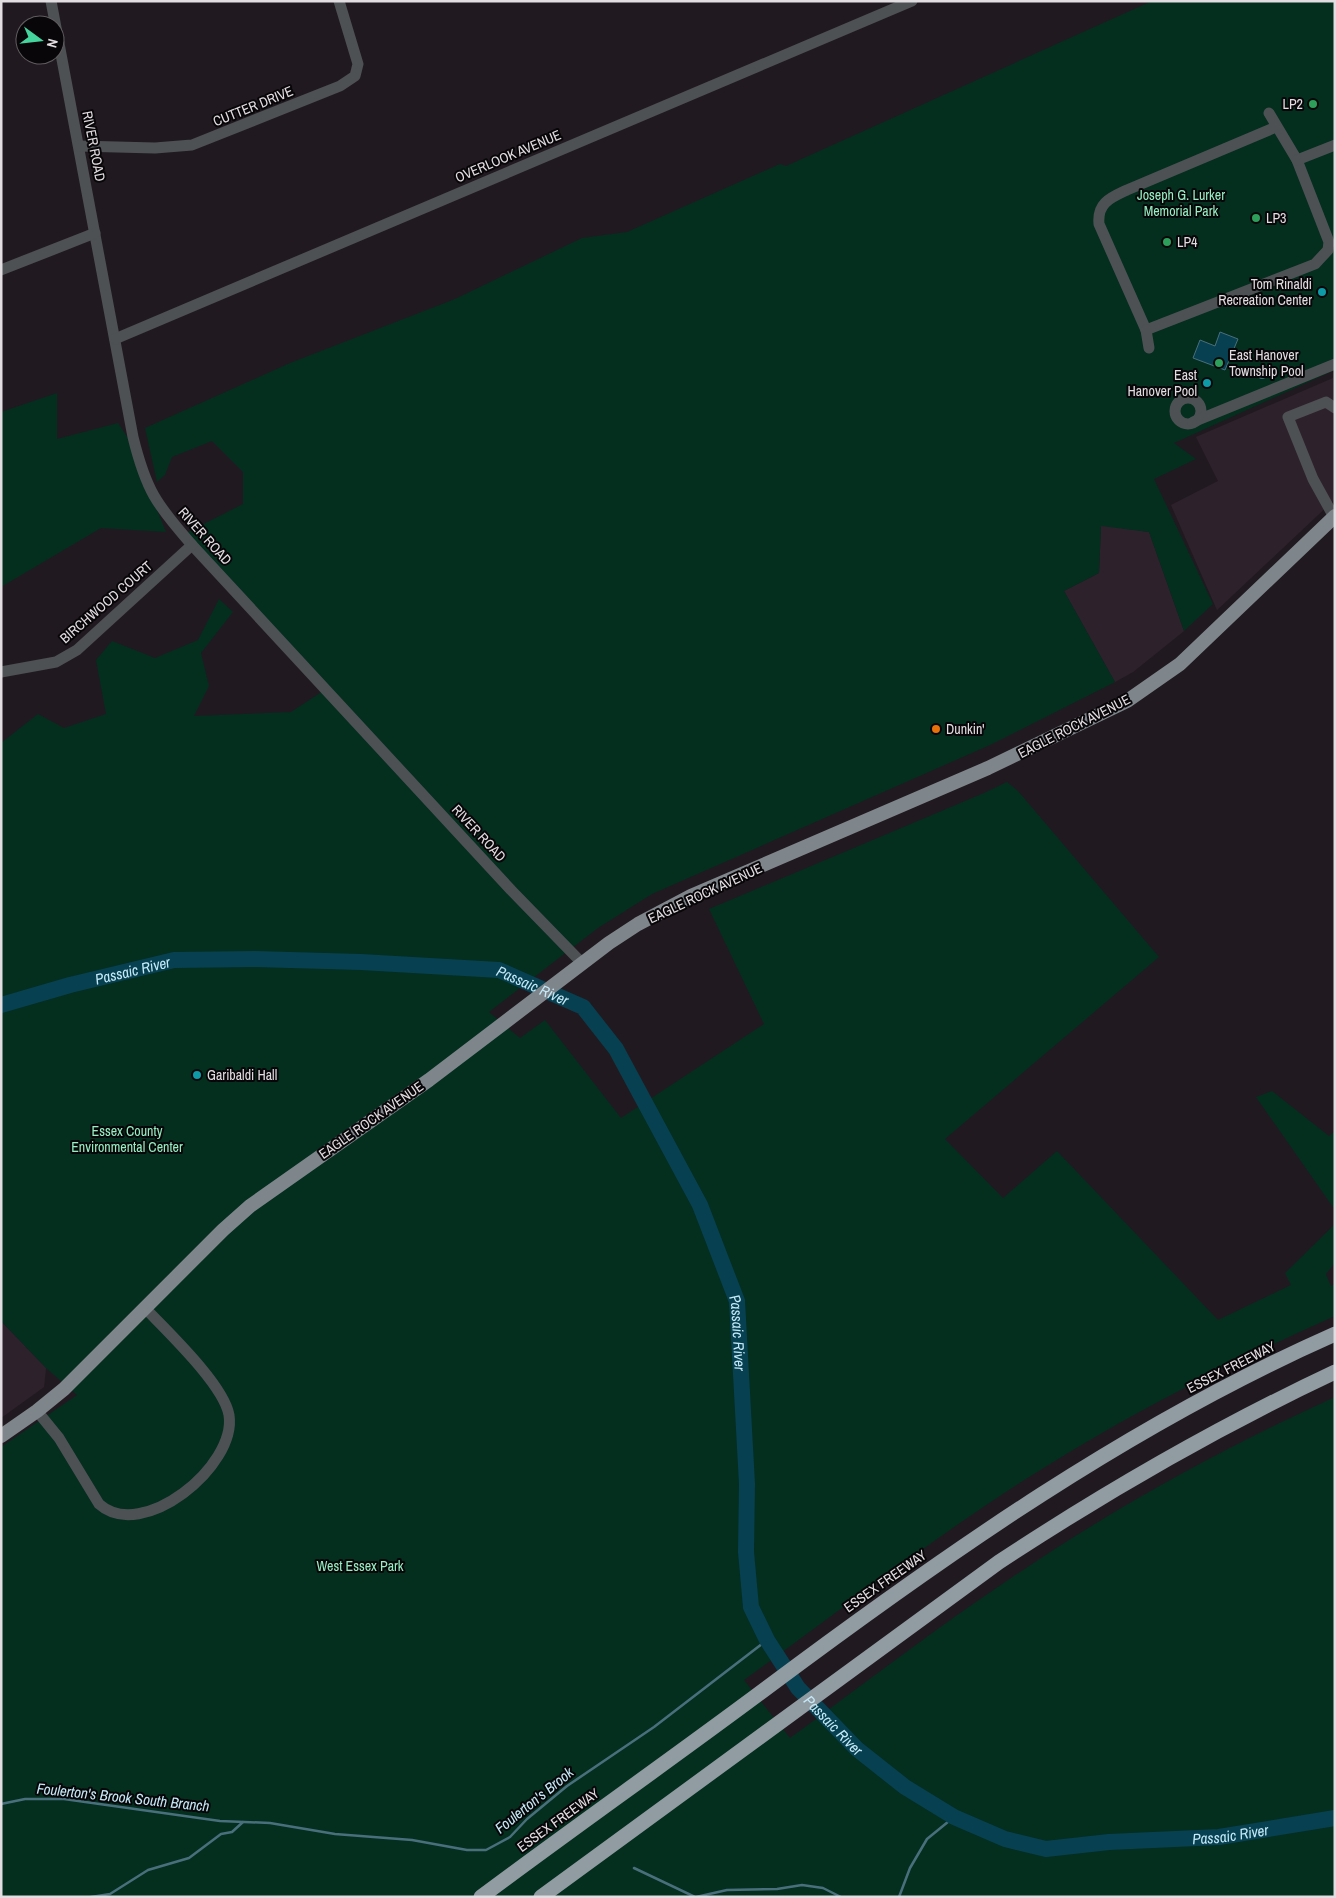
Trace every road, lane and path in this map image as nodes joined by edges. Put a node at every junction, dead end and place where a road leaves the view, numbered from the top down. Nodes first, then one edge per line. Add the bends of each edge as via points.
1 (51, 1) edge
2 (339, 1) edge
3 (912, 1) edge
4 (1269, 113) dead end
5 (1276, 127) junction
6 (1335, 145) edge
7 (79, 146) junction
8 (1296, 160) junction
9 (95, 233) junction
10 (1331, 252) edge
11 (1, 270) edge
12 (1146, 330) junction
13 (115, 339) junction
14 (1148, 348) dead end
15 (1335, 364) edge
16 (1335, 408) edge
17 (1193, 422) dead end
18 (1334, 517) edge
19 (192, 545) junction
20 (1, 672) edge
21 (587, 960) junction
22 (145, 1308) junction
23 (1335, 1334) edge
24 (1335, 1372) edge
25 (37, 1411) junction
26 (1, 1436) edge
27 (481, 1897) edge
28 (541, 1897) edge

1 - 7 street, RIVER ROAD
2 - 7 street, CUTTER DRIVE via 358,64 355,76 340,86 192,145 155,148
3 - 13 street, OVERLOOK AVENUE
4 - 5 street
5 - 8 street
5 - 12 street via 1127,190 1108,199 1102,206 1099,224
6 - 8 street
7 - 9 street, RIVER ROAD
8 - 10 street
9 - 11 street
9 - 13 street, RIVER ROAD
10 - 12 street via 1315,264
12 - 14 street
13 - 19 street, RIVER ROAD via 143,476 158,505
15 - 17 street
16 - 18 street via 1326,402 1288,417 1313,479
18 - 21 main road, EAGLE ROCK AVENUE via 1185,660 1127,701 988,768 692,896 638,924
19 - 20 street, BIRCHWOOD COURT via 72,653 50,663
19 - 21 street, RIVER ROAD via 505,883
21 - 22 main road, EAGLE ROCK AVENUE via 429,1080 250,1206
22 - 25 main road, EAGLE ROCK AVENUE via 94,1361
22 - 25 street via 209,1380 227,1406 228,1428 223,1447 196,1483 155,1510 130,1514 106,1510 99,1504 59,1438
23 - 27 highway, ESSEX FREEWAY via 1206,1399 1086,1467 967,1543
24 - 28 highway via 1226,1426 1067,1517 947,1599
25 - 26 main road, EAGLE ROCK AVENUE

